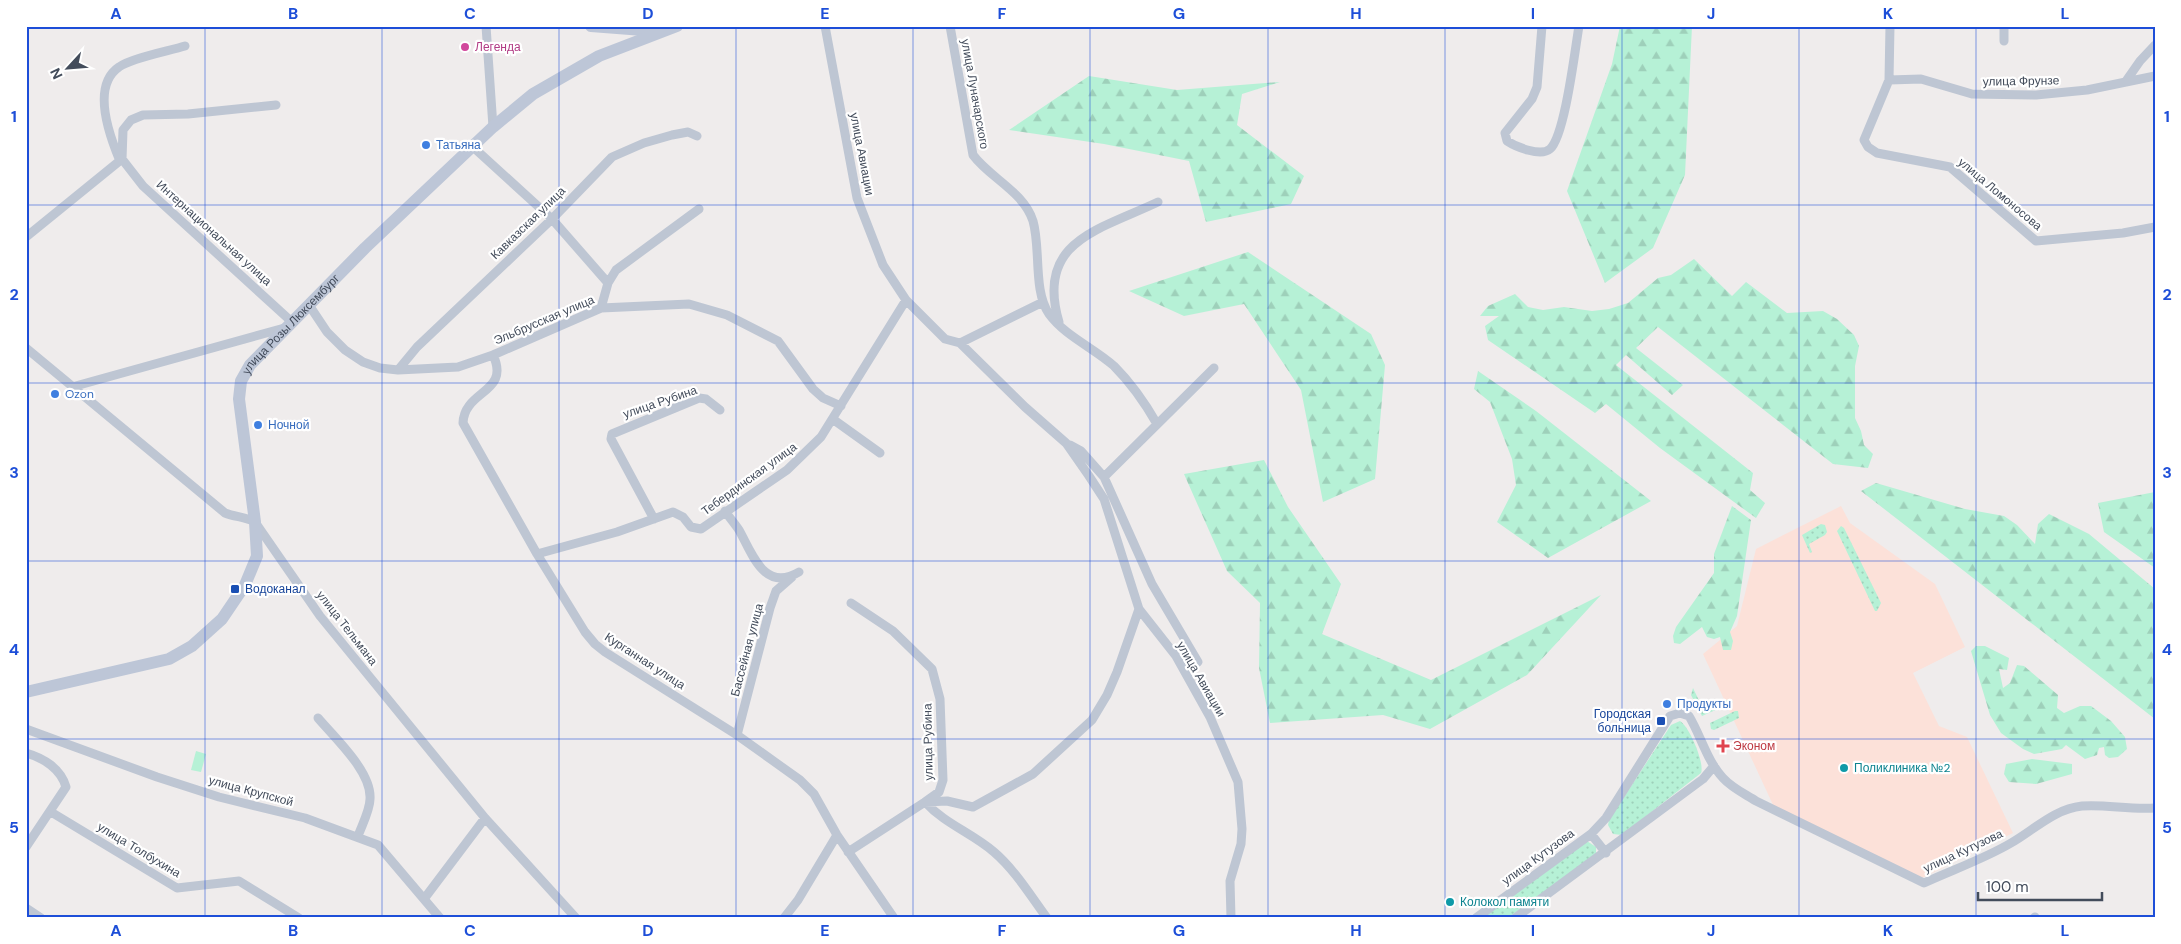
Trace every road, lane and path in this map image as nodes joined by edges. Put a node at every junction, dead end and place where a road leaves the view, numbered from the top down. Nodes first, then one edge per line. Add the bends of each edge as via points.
1 (486, 26) edge
2 (591, 26) edge
3 (677, 26) edge
4 (825, 26) edge
5 (950, 26) edge
6 (1542, 26) edge
7 (1579, 26) edge
8 (1890, 26) edge
9 (2004, 26) edge
10 (661, 32) junction
11 (2004, 41) dead end
12 (2155, 45) edge
13 (185, 46) dead end
14 (2155, 76) edge
15 (1889, 80) junction
16 (2126, 81) junction
17 (276, 105) dead end
18 (493, 127) junction
19 (697, 136) dead end
20 (473, 147) junction
21 (121, 160) junction
22 (1158, 202) dead end
23 (699, 209) dead end
24 (552, 219) junction
25 (2155, 227) edge
26 (26, 237) edge
27 (608, 284) junction
28 (906, 300) junction
29 (1043, 302) junction
30 (309, 305) junction
31 (601, 308) junction
32 (290, 325) junction
33 (1059, 325) junction
34 (960, 343) junction
35 (26, 348) edge
36 (493, 355) junction
37 (1214, 368) dead end
38 (398, 370) junction
39 (72, 387) junction
40 (842, 406) junction
41 (720, 410) dead end
42 (834, 420) junction
43 (1157, 424) junction
44 (1066, 443) junction
45 (880, 453) dead end
46 (1104, 477) junction
47 (725, 511) junction
48 (654, 519) junction
49 (255, 522) junction
50 (537, 554) junction
51 (851, 603) dead end
52 (1139, 608) junction
53 (1198, 662) dead end
54 (26, 692) edge
55 (318, 718) dead end
56 (26, 729) edge
57 (737, 735) junction
58 (26, 753) edge
59 (1714, 766) junction
60 (925, 802) junction
61 (2155, 808) edge
62 (51, 812) junction
63 (485, 818) junction
64 (1592, 834) junction
65 (837, 835) junction
66 (358, 836) junction
67 (26, 848) edge
68 (848, 852) junction
69 (1606, 853) junction
70 (424, 898) junction
71 (26, 908) edge
72 (42, 918) edge
73 (298, 918) edge
74 (440, 918) edge
75 (576, 918) edge
76 (784, 918) edge
77 (894, 918) edge
78 (1047, 918) edge
79 (1231, 918) edge
80 (1476, 918) edge
81 (1515, 918) edge

1 - 18 street
2 - 10 street
3 - 10 street, улица Розы Люксембург
4 - 28 street, улица Авиации via 857,198 882,265
5 - 29 street, улица Луначарского via 973,155 1027,208 1033,222
6 - 7 street via 1537,87 1506,134 1507,141 1513,145 1541,152 1554,145 1563,117
8 - 15 street, улица Ломоносова
9 - 11 street
10 - 18 street, улица Розы Люксембург via 599,56 562,76 533,94
12 - 16 street
13 - 21 street, Интернациональная улица via 120,65 108,76 104,97 113,144
14 - 16 street, улица Фрунзе
15 - 16 street, улица Фрунзе via 1921,79 1972,94 2036,95 2087,90
15 - 25 street, улица Ломоносова via 1864,140 1868,147 1878,153 1950,167 2036,241
17 - 21 street via 143,115 131,120 123,130
18 - 20 street, улица Розы Люксембург
19 - 24 street, Кавказская улица via 688,132 672,135 612,157
20 - 24 street
20 - 30 street, улица Розы Люксембург
21 - 26 street
21 - 32 street, Интернациональная улица via 143,186
22 - 33 street via 1085,236 1072,246 1054,275 1052,294
23 - 27 street via 616,270
24 - 27 street
24 - 38 street, Кавказская улица via 416,347
27 - 31 street
28 - 34 street, улица Авиации via 945,339
28 - 40 street, Тебердинская улица
29 - 33 street, улица Луначарского
29 - 34 street
30 - 32 street, улица Розы Люксембург
30 - 38 street, Эльбрусская улица via 327,332 345,350 363,362
31 - 36 street, Эльбрусская улица
31 - 40 street, Эльбрусская улица via 689,304 727,316 778,341 813,389 823,398
32 - 39 street
32 - 49 street, улица Розы Люксембург via 250,365 240,381 239,399
33 - 43 street, улица Луначарского via 1113,366 1141,397
34 - 44 street, улица Авиации
35 - 39 street
36 - 38 street, Эльбрусская улица via 458,366
36 - 50 street, Курганная улица via 498,376 468,406 463,414 463,423
37 - 43 street
39 - 49 street via 225,513
40 - 42 street, Тебердинская улица
41 - 48 street, улица Рубина via 706,399 699,398 612,434 611,439
42 - 45 street
42 - 47 street, Тебердинская улица via 806,454 787,470
43 - 46 street
44 - 46 street, улица Авиации via 1080,452
44 - 52 street, улица Авиации via 1104,499
46 - 53 street, улица Авиации via 1152,584
47 - 48 street, Тебердинская улица via 696,529 673,512
47 - 57 street, Бассейная улица via 761,568 782,578 795,574 776,592 770,608
48 - 50 street, Тебердинская улица
49 - 54 street, улица Розы Люксембург via 257,556 245,585 222,619 192,646 160,662
49 - 63 street, улица Тельмана via 320,616
50 - 57 street, Курганная улица via 595,644
51 - 60 street, улица Рубина via 893,630 932,669 940,699 943,780 939,792
52 - 60 street via 1107,695 1092,720 1052,757 1033,774 973,807 947,801
52 - 79 street, улица Авиации via 1176,656 1206,709 1238,782 1242,829 1230,881
55 - 66 street via 361,769 369,786 370,800
56 - 66 street, улица Крупской via 219,797 305,818
57 - 65 street, Курганная улица via 800,780 814,794
58 - 62 street via 47,762 64,780 66,787
59 - 61 street, улица Кутузова via 1728,783 1756,801 1924,883 2011,843 2064,810 2082,806
59 - 64 street, улица Кутузова via 1688,716 1680,713 1670,716 1606,818
59 - 69 street via 1704,779
60 - 68 street, улица Рубина
60 - 78 street via 936,815 992,850
62 - 67 street
62 - 73 street, улица Толбухина via 178,888 238,881
63 - 70 street
63 - 75 street, улица Тельмана
64 - 69 street, улица Кутузова
64 - 80 street, улица Кутузова
65 - 68 street, Курганная улица
65 - 76 street
66 - 70 street, улица Крупской via 378,845
68 - 77 street, Курганная улица
69 - 81 street
70 - 74 street, улица Крупской
71 - 72 street

